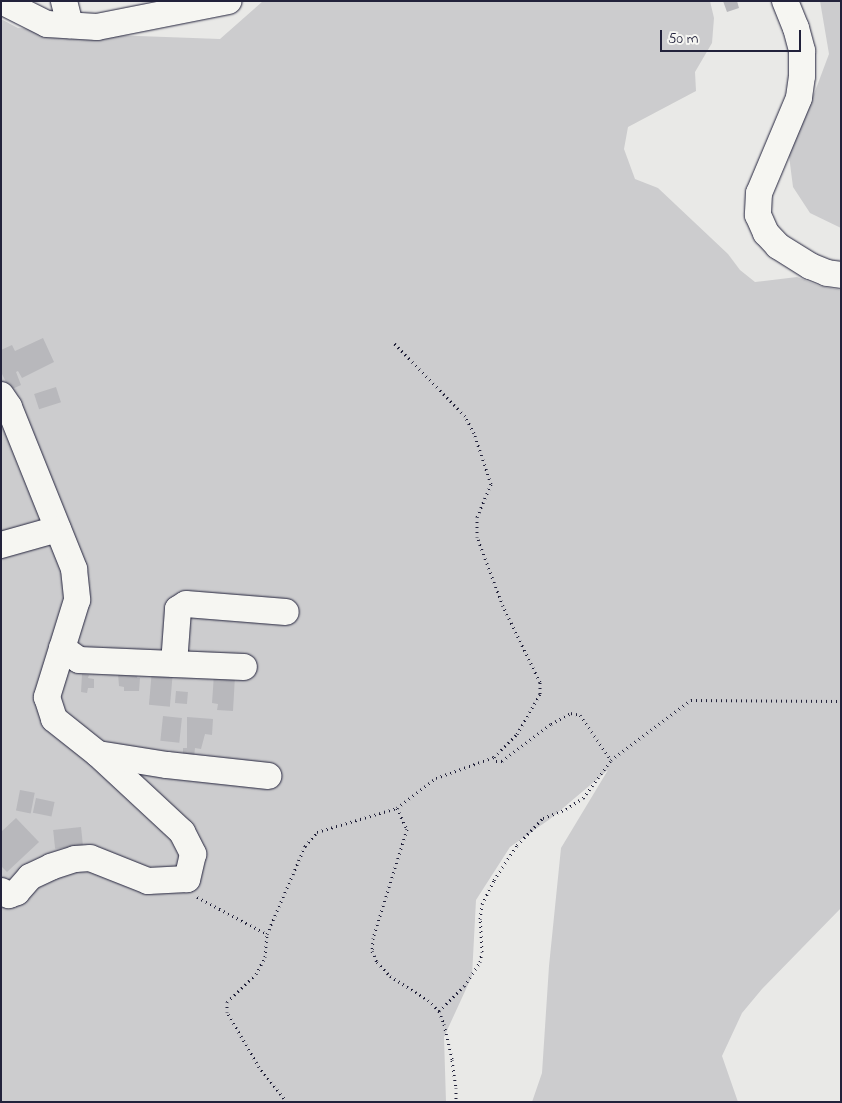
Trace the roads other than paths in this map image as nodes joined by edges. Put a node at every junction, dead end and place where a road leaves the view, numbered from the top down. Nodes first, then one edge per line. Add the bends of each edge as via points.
1 (228, 1) edge
2 (785, 1) edge
3 (1, 2) edge
4 (67, 13) edge
5 (841, 275) edge
6 (1, 395) edge
7 (58, 529) junction
8 (1, 545) edge
9 (286, 612) dead end
10 (62, 648) junction
11 (174, 664) junction
12 (244, 667) dead end
13 (98, 754) junction
14 (268, 776) dead end
15 (1, 891) edge

1 - 4 street via 98,27
2 - 5 street via 802,51 802,76 798,98 759,193 758,215 766,233 778,246 810,266
3 - 4 street via 47,24
6 - 7 street via 9,407
7 - 8 street
7 - 10 street via 74,569 77,600
9 - 11 street via 186,604 178,609
10 - 11 street via 79,660
10 - 13 street via 47,696 54,719
11 - 12 street
13 - 14 street
13 - 15 street via 182,832 193,854 187,879 148,881 90,858 51,867 30,877 17,892 9,895

